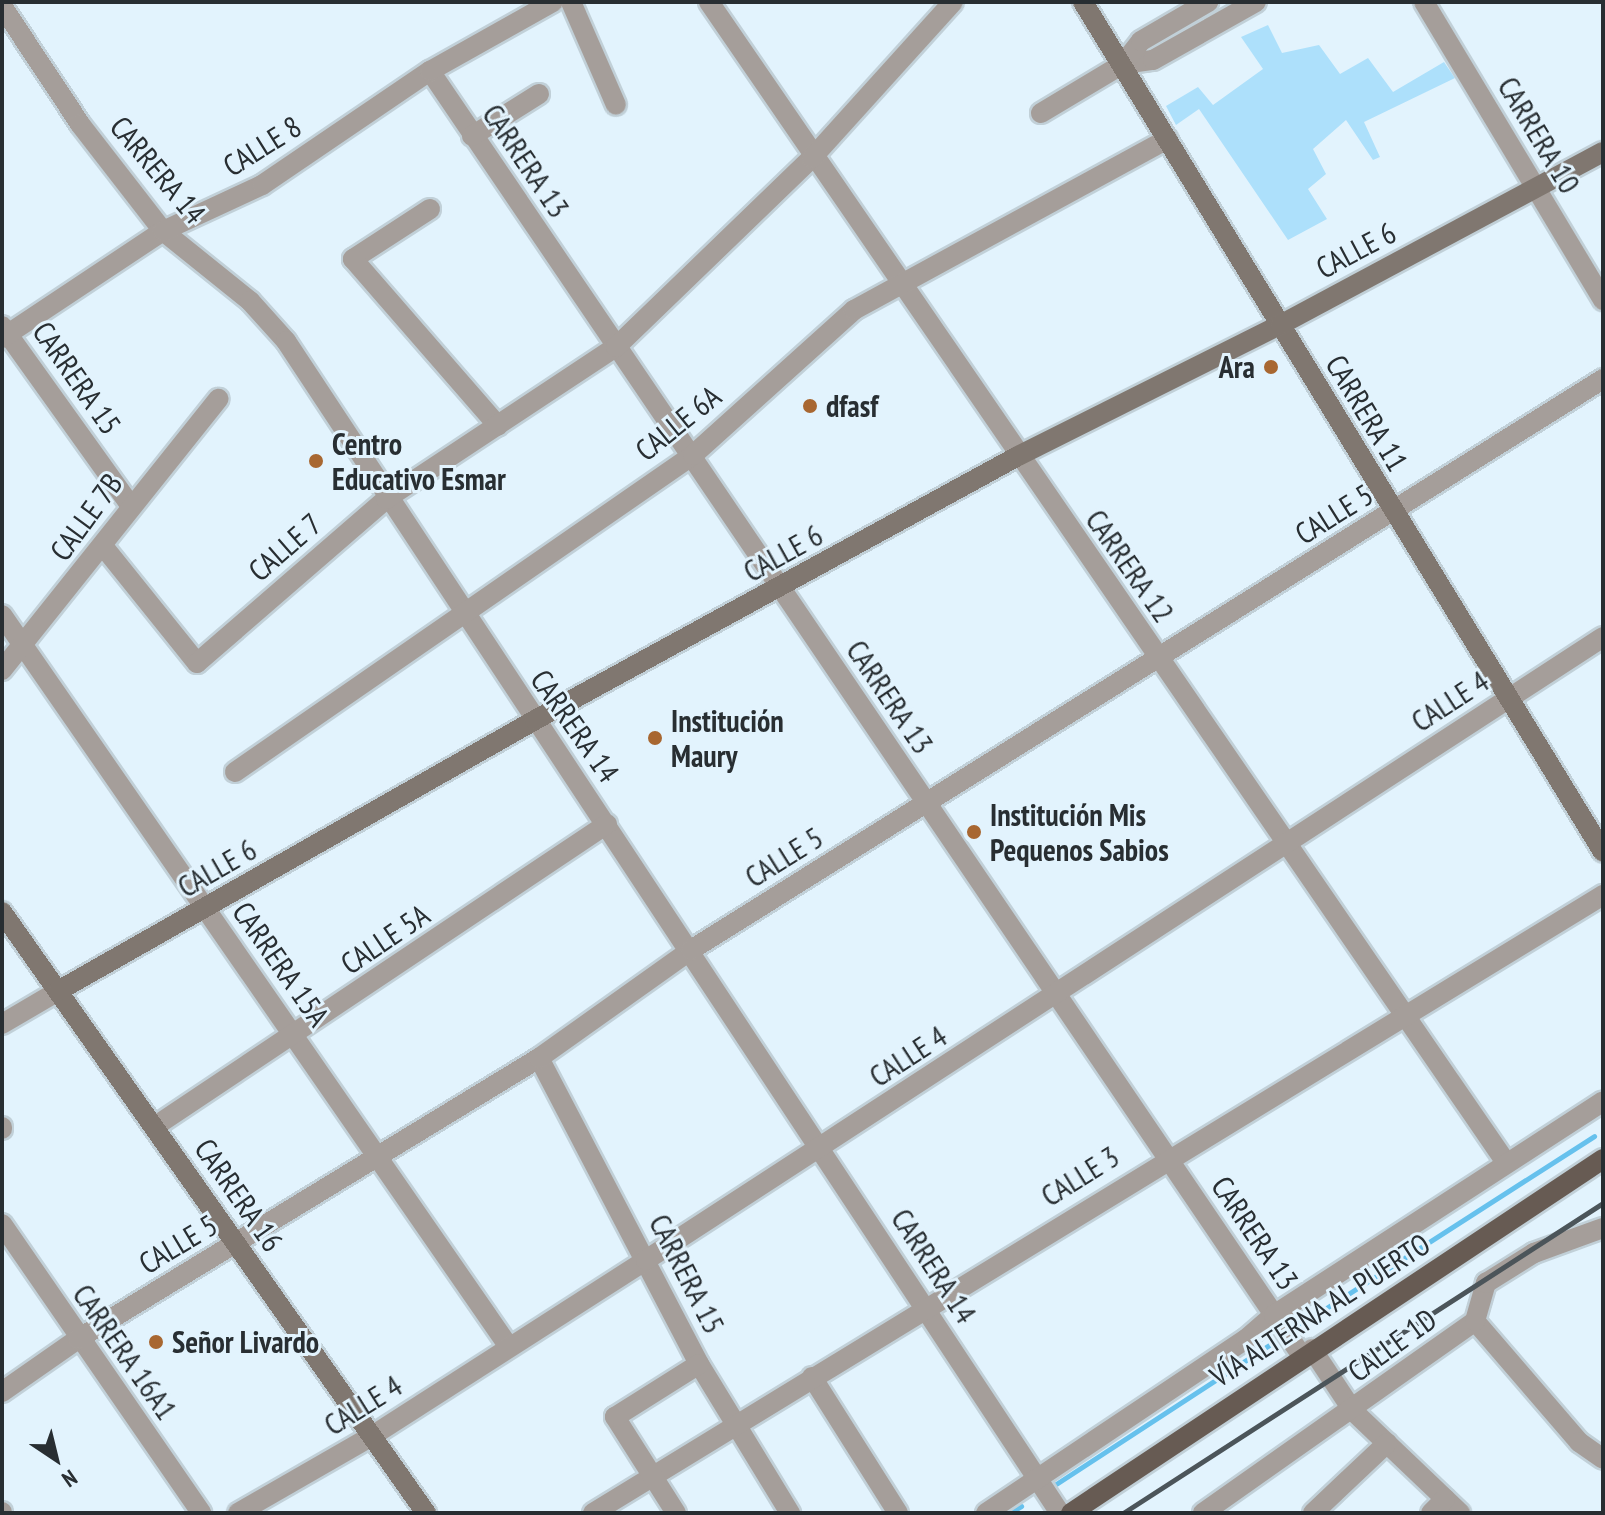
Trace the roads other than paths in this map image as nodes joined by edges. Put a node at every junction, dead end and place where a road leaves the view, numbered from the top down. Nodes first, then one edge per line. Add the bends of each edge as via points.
1 (553, 2) edge
2 (571, 2) edge
3 (709, 2) edge
4 (953, 2) edge
5 (1083, 2) edge
6 (1208, 2) edge
7 (1256, 2) edge
8 (1424, 2) edge
9 (2, 6) edge
10 (1123, 64) junction
11 (430, 71) junction
12 (539, 94) dead end
13 (616, 105) dead end
14 (1041, 113) dead end
15 (472, 136) junction
16 (1167, 139) junction
17 (1603, 152) edge
18 (812, 158) junction
19 (1536, 188) junction
20 (430, 209) dead end
21 (163, 231) junction
22 (901, 281) junction
23 (1603, 300) edge
24 (1280, 325) junction
25 (4, 333) edge
26 (616, 347) junction
27 (1603, 379) edge
28 (218, 399) dead end
29 (498, 426) junction
30 (693, 455) junction
31 (1018, 456) junction
32 (386, 499) junction
33 (130, 505) junction
34 (1392, 512) junction
35 (103, 546) junction
36 (780, 589) junction
37 (462, 614) junction
38 (2, 615) edge
39 (1603, 637) edge
40 (25, 647) junction
41 (1158, 659) junction
42 (2, 670) edge
43 (1508, 699) junction
44 (535, 720) junction
45 (235, 772) dead end
46 (926, 803) junction
47 (607, 824) junction
48 (1285, 844) junction
49 (1603, 852) edge
50 (1603, 895) edge
51 (206, 909) junction
52 (2, 912) edge
53 (691, 950) junction
54 (58, 991) junction
55 (1057, 996) junction
56 (1404, 1015) junction
57 (2, 1024) edge
58 (294, 1037) junction
59 (539, 1058) junction
60 (1603, 1101) edge
61 (154, 1127) junction
62 (820, 1148) junction
63 (377, 1156) junction
64 (1167, 1157) junction
65 (1603, 1159) edge
66 (1505, 1161) junction
67 (2, 1224) edge
68 (1603, 1228) edge
69 (236, 1243) junction
70 (646, 1260) junction
71 (925, 1309) junction
72 (1475, 1321) junction
73 (1292, 1336) junction
74 (78, 1339) junction
75 (509, 1347) junction
76 (699, 1364) junction
77 (812, 1377) junction
78 (2, 1392) edge
79 (1353, 1411) junction
80 (735, 1426) junction
81 (372, 1436) junction
82 (1387, 1443) junction
83 (1603, 1459) edge
84 (653, 1476) junction
85 (1047, 1494) edge
86 (1445, 1508) edge
87 (201, 1513) edge
88 (238, 1513) edge
89 (426, 1513) edge
90 (593, 1513) edge
91 (676, 1513) edge
92 (790, 1513) edge
93 (898, 1513) edge
94 (986, 1513) edge
95 (1071, 1513) edge
96 (1203, 1513) edge
97 (1313, 1513) edge

1 - 11 street, CALLE 8
2 - 13 street
3 - 18 street, CARRERA 12
4 - 18 street, CALLE 7
5 - 10 street, CARRERA 11
6 - 10 street via 1141,41
7 - 10 street via 1153,60
8 - 19 street, CARRERA 10
9 - 21 street, CARRERA 14 via 80,124
10 - 14 street
10 - 16 street, CARRERA 11
11 - 15 street, CARRERA 13
11 - 21 street, CALLE 8 via 262,185
12 - 15 street
15 - 26 street, CARRERA 13
16 - 22 street, CALLE 6A
16 - 24 street, CARRERA 11
17 - 19 street, CALLE 6
18 - 22 street, CARRERA 12
18 - 26 street, CALLE 7
19 - 23 street, CARRERA 10
19 - 24 street, CALLE 6
20 - 29 street via 353,259
21 - 25 street, CALLE 8
21 - 32 street, CARRERA 14 via 250,301 286,341
22 - 30 street, CALLE 6A via 854,310
22 - 31 street, CARRERA 12
24 - 31 street, CALLE 6
24 - 34 street, CARRERA 11
25 - 33 street, CARRERA 15
26 - 29 street, CALLE 7
26 - 30 street, CARRERA 13
27 - 34 street, CALLE 5
28 - 33 street, CALLE 7B
29 - 32 street, CALLE 7
30 - 36 street, CARRERA 13
30 - 37 street, CALLE 6A
31 - 36 street, CALLE 6
31 - 41 street, CARRERA 12
32 - 35 street, CALLE 7 via 197,663
32 - 37 street, CARRERA 14
33 - 35 street, CALLE 7B
34 - 41 street, CALLE 5
34 - 43 street, CARRERA 11
35 - 40 street, CALLE 7B
36 - 44 street, CALLE 6
36 - 46 street, CARRERA 13
37 - 44 street, CARRERA 14
37 - 45 street, CALLE 6A
38 - 40 street, CARRERA 15A
39 - 43 street, CALLE 4
40 - 42 street, CALLE 7B
40 - 51 street, CARRERA 15A
41 - 46 street, CALLE 5
41 - 48 street, CARRERA 12
43 - 48 street, CALLE 4
43 - 49 street, CARRERA 11
44 - 47 street, CARRERA 14
44 - 51 street, CALLE 6
46 - 53 street, CALLE 5
46 - 55 street, CARRERA 13
47 - 53 street, CARRERA 14
47 - 58 street, CALLE 5A
48 - 55 street, CALLE 4
48 - 56 street, CARRERA 12
50 - 56 street, CALLE 3
51 - 54 street, CALLE 6
51 - 58 street, CARRERA 15A
52 - 54 street, CARRERA 16
53 - 59 street, CALLE 5
53 - 62 street, CARRERA 14
54 - 57 street, CALLE 6
54 - 61 street, CARRERA 16
55 - 62 street, CALLE 4
55 - 64 street, CARRERA 13
56 - 64 street, CALLE 3
56 - 66 street, CARRERA 12
58 - 61 street, CALLE 5A
58 - 63 street, CARRERA 15A
59 - 63 street, CALLE 5
59 - 70 street, CARRERA 15
60 - 66 street
61 - 69 street, CARRERA 16
62 - 70 street, CALLE 4
62 - 71 street, CARRERA 14
63 - 69 street, CALLE 5
63 - 75 street, CARRERA 15A
64 - 71 street, CALLE 3
64 - 73 street, CARRERA 13
65 - 73 main road, VÍA ALTERNA AL PUERTO
66 - 73 street
67 - 74 street, CARRERA 16A1
68 - 72 street, CALLE 1D via 1534,1253 1486,1283
69 - 74 street, CALLE 5
69 - 81 street, CARRERA 16
70 - 75 street, CALLE 4
70 - 76 street, CARRERA 15
71 - 77 street, CALLE 3
71 - 85 street, CARRERA 14
72 - 79 street, CALLE 1D
72 - 83 street via 1579,1442
73 - 79 street, CARRERA 13
73 - 85 street via 1246,1339
73 - 95 main road, VÍA ALTERNA AL PUERTO
74 - 78 street, CALLE 5
74 - 87 street, CARRERA 16A1
75 - 81 street, CALLE 4
76 - 80 street, CARRERA 15
76 - 84 street via 615,1417
77 - 80 street, CALLE 3
77 - 93 street
79 - 82 street, CARRERA 13
79 - 96 street, CALLE 1D
80 - 84 street, CALLE 3
80 - 92 street, CARRERA 15
81 - 88 street, CALLE 4
81 - 89 street, CARRERA 16
82 - 86 street, CARRERA 13
82 - 97 street
84 - 90 street, CALLE 3
84 - 91 street
85 - 94 street

